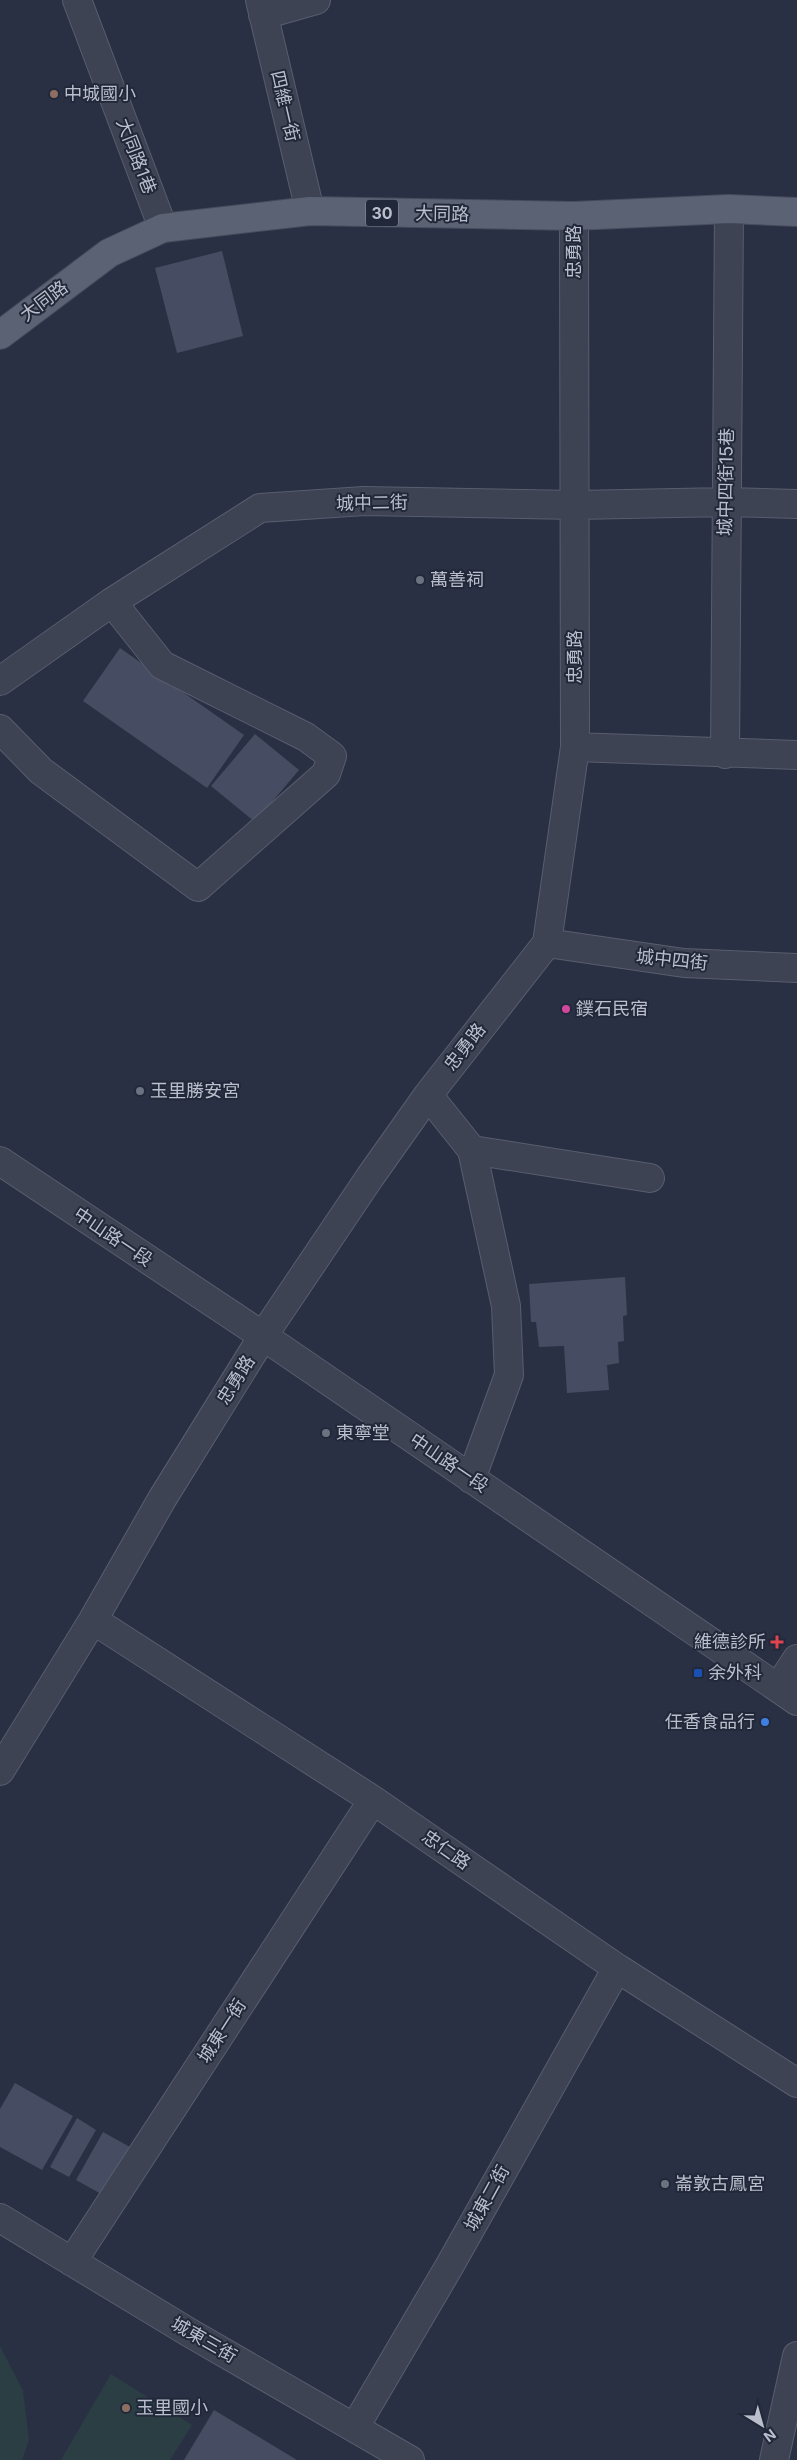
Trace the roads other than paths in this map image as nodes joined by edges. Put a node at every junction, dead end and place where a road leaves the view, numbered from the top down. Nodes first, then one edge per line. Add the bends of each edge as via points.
1 (77, 0) edge
2 (316, 0) edge
3 (261, 8) edge
4 (729, 209) junction
5 (310, 211) junction
6 (797, 212) edge
7 (574, 216) junction
8 (163, 228) junction
9 (0, 335) edge
10 (726, 502) junction
11 (797, 504) edge
12 (576, 505) junction
13 (112, 602) junction
14 (0, 681) edge
15 (0, 729) edge
16 (575, 747) junction
17 (725, 754) junction
18 (797, 755) edge
19 (547, 943) junction
20 (797, 968) edge
21 (428, 1095) junction
22 (472, 1150) junction
23 (0, 1161) edge
24 (650, 1178) dead end
25 (263, 1336) junction
26 (471, 1479) junction
27 (93, 1620) junction
28 (797, 1659) edge
29 (788, 1694) edge
30 (0, 1771) edge
31 (372, 1800) junction
32 (617, 1968) junction
33 (797, 2083) edge
34 (0, 2218) edge
35 (72, 2262) junction
36 (797, 2356) edge
37 (355, 2428) junction
38 (410, 2460) edge
39 (774, 2460) edge

1 - 8 street, 大同路1巷
2 - 3 street
3 - 5 street, 四維一街
4 - 6 main road, 大同路 / 30
4 - 7 main road, 大同路 / 30
4 - 10 street, 城中四街15巷
5 - 7 main road, 大同路 / 30
5 - 8 main road, 大同路 / 30
7 - 12 street, 忠勇路
8 - 9 main road, 大同路 / 30 via 109,253
10 - 11 street, 城中二街
10 - 12 street, 城中二街
10 - 17 street, 城中四街15巷
12 - 13 street, 城中二街 via 364,501 260,508
12 - 16 street, 忠勇路
13 - 14 street, 城中二街
13 - 15 street via 162,665 306,736 332,756 326,774 198,888 41,771
16 - 17 street
16 - 19 street, 忠勇路
17 - 18 street
19 - 20 street, 城中四街 via 684,963
19 - 21 street, 忠勇路
21 - 22 street
21 - 25 street, 忠勇路
22 - 24 street
22 - 26 street via 506,1306 509,1375
23 - 25 street, 中山路一段
25 - 26 street, 中山路一段
25 - 27 street, 忠勇路
26 - 29 street, 中山路一段
27 - 30 street, 忠勇路
27 - 31 street, 忠仁路
28 - 29 street
31 - 32 street, 忠仁路
31 - 35 street, 城東一街
32 - 33 street, 忠仁路
32 - 37 street, 城東二街
34 - 35 street, 城東三街
35 - 37 street, 城東三街
36 - 39 street
37 - 38 street, 城東三街

